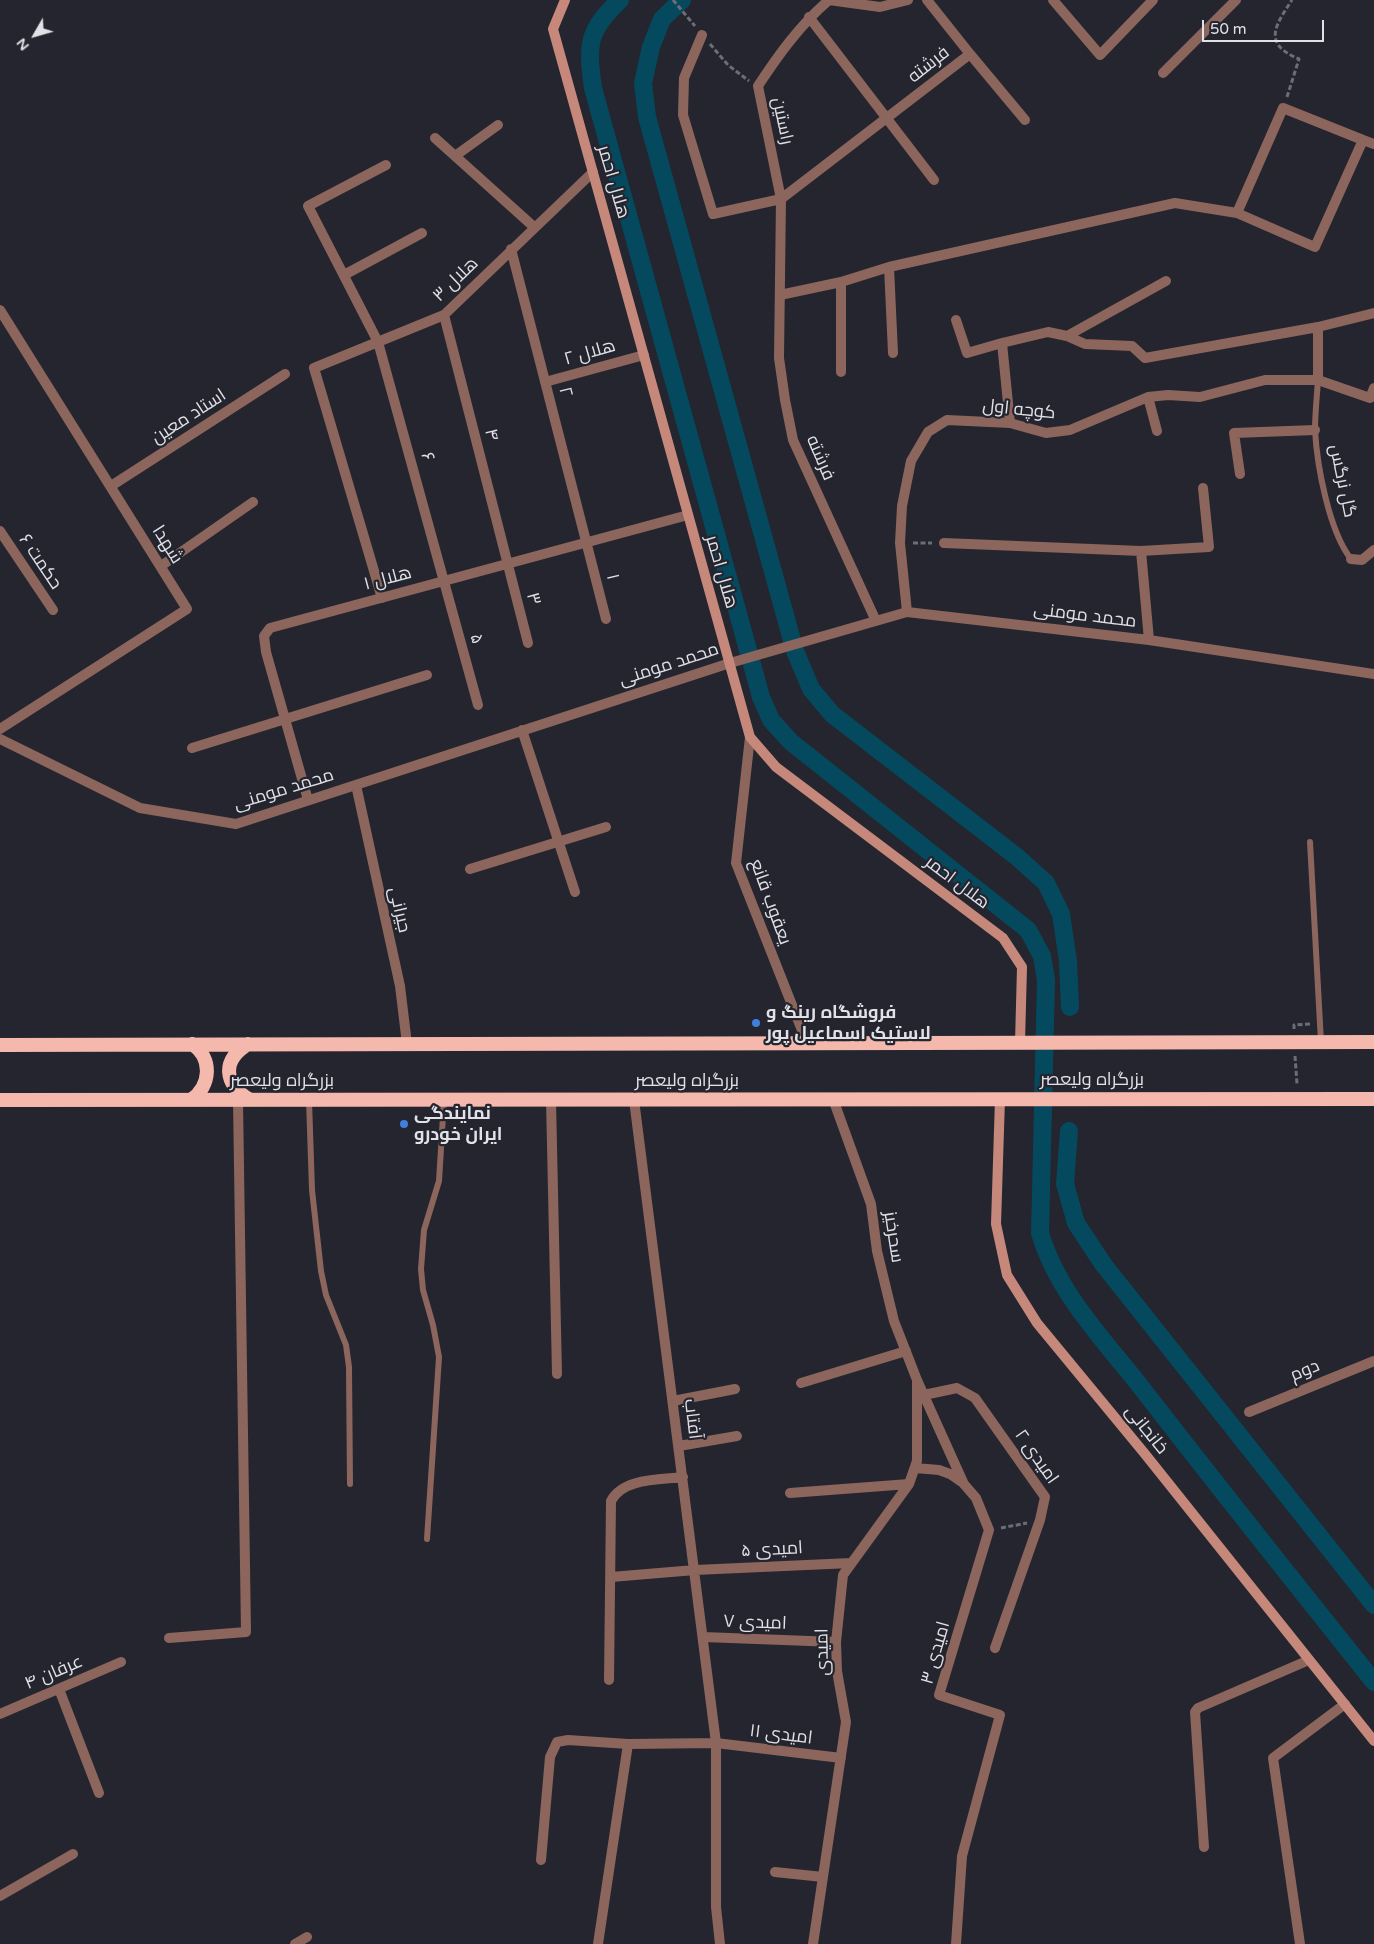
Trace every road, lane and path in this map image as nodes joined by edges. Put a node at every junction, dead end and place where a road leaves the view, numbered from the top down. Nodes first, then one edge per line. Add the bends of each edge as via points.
1 (565, 0) edge
2 (673, 0) edge
3 (908, 0) edge
4 (927, 0) edge
5 (1053, 0) edge
6 (1153, 0) edge
7 (1236, 0) edge
8 (1292, 0) edge
9 (810, 17) junction
10 (702, 35) junction
11 (970, 54) junction
12 (1164, 72) dead end
13 (758, 86) junction
14 (1283, 108) junction
15 (887, 117) junction
16 (1025, 120) dead end
17 (498, 125) dead end
18 (435, 138) dead end
19 (1363, 140) junction
20 (1374, 144) edge
21 (455, 156) junction
22 (386, 165) dead end
23 (593, 172) junction
24 (934, 180) dead end
25 (781, 199) junction
26 (1237, 213) junction
27 (534, 227) junction
28 (422, 233) dead end
29 (511, 249) junction
30 (889, 267) junction
31 (344, 275) junction
32 (1166, 281) dead end
33 (841, 282) junction
34 (780, 295) junction
35 (0, 310) edge
36 (1374, 312) edge
37 (444, 315) junction
38 (956, 320) dead end
39 (1318, 327) junction
40 (1067, 336) junction
41 (378, 342) junction
42 (1002, 344) junction
43 (893, 353) dead end
44 (644, 355) junction
45 (841, 372) dead end
46 (285, 374) dead end
47 (1318, 380) junction
48 (545, 382) junction
49 (1374, 388) edge
50 (1148, 397) junction
51 (1010, 423) junction
52 (1315, 430) junction
53 (1157, 431) dead end
54 (1240, 474) dead end
55 (111, 486) junction
56 (1203, 488) dead end
57 (254, 502) dead end
58 (688, 515) junction
59 (0, 531) edge
60 (586, 542) junction
61 (900, 542) junction
62 (944, 543) joint
63 (1374, 550) edge
64 (1141, 551) junction
65 (1351, 559) joint
66 (507, 564) junction
67 (160, 566) junction
68 (444, 581) junction
69 (382, 598) junction
70 (52, 610) dead end
71 (907, 612) junction
72 (606, 619) dead end
73 (876, 621) junction
74 (1149, 640) junction
75 (528, 643) dead end
76 (730, 662) junction
77 (1374, 674) edge
78 (427, 675) dead end
79 (478, 705) dead end
80 (285, 719) junction
81 (0, 729) edge
82 (522, 730) junction
83 (750, 737) junction
84 (0, 739) edge
85 (192, 748) dead end
86 (356, 785) junction
87 (308, 800) junction
88 (606, 827) dead end
89 (557, 842) junction
90 (1310, 842) dead end
91 (470, 869) dead end
92 (575, 892) dead end
93 (1311, 1024) dead end
94 (1294, 1034) dead end
95 (1020, 1042) junction
96 (1321, 1042) junction
97 (1374, 1042) edge
98 (807, 1043) junction
99 (192, 1044) junction
100 (248, 1044) junction
101 (408, 1044) junction
102 (0, 1045) edge
103 (1295, 1051) dead end
104 (1297, 1087) dead end
105 (1000, 1099) junction
106 (1374, 1099) edge
107 (0, 1100) edge
108 (191, 1100) junction
109 (244, 1100) junction
110 (309, 1100) junction
111 (444, 1100) junction
112 (550, 1100) junction
113 (634, 1100) junction
114 (833, 1100) junction
115 (906, 1351) junction
116 (1374, 1361) edge
117 (557, 1374) dead end
118 (917, 1380) junction
119 (801, 1383) dead end
120 (735, 1389) dead end
121 (924, 1395) junction
122 (673, 1401) junction
123 (1249, 1412) dead end
124 (737, 1436) dead end
125 (679, 1446) junction
126 (915, 1468) junction
127 (683, 1477) junction
128 (963, 1483) junction
129 (350, 1484) dead end
130 (909, 1484) junction
131 (790, 1493) dead end
132 (1040, 1520) junction
133 (989, 1530) junction
134 (427, 1539) dead end
135 (851, 1563) junction
136 (695, 1570) junction
137 (611, 1577) junction
138 (703, 1637) junction
139 (169, 1638) dead end
140 (836, 1642) junction
141 (995, 1648) dead end
142 (1310, 1660) junction
143 (121, 1662) dead end
144 (610, 1680) dead end
145 (59, 1689) junction
146 (1345, 1704) junction
147 (0, 1714) edge
148 (1374, 1741) edge
149 (716, 1743) junction
150 (628, 1744) junction
151 (841, 1758) junction
152 (99, 1793) dead end
153 (1204, 1847) dead end
154 (73, 1854) dead end
155 (541, 1860) dead end
156 (775, 1872) dead end
157 (824, 1877) junction
158 (0, 1896) edge
159 (307, 1937) dead end
160 (295, 1944) edge
161 (598, 1944) edge
162 (720, 1944) edge
163 (814, 1944) edge
164 (956, 1944) edge
165 (1300, 1944) edge

1 - 23 main road, هلال احمر via 553,29
2 - 10 path
3 - 9 street, راستین via 880,7 829,0
4 - 11 street, فرشته
5 - 6 street via 1100,55
7 - 12 street
8 - 14 path via 1274,31 1280,49 1299,59
9 - 13 street, راستین via 779,53
9 - 15 street
10 - 13 path via 728,66
10 - 25 street via 684,78 683,115 713,214
11 - 15 street, فرشته
11 - 16 street
13 - 25 street, راستین
14 - 19 street
14 - 26 street
15 - 24 street
15 - 25 street, فرشته
17 - 21 street
18 - 21 street
19 - 20 street
19 - 26 street via 1315,247
21 - 27 street
22 - 31 street, ۶ via 308,206
23 - 27 street, هلال ۳
23 - 44 main road, هلال احمر
25 - 34 street, راستین
26 - 30 street via 1175,203
27 - 29 street, هلال ۳
28 - 31 street
29 - 37 street, هلال ۳
29 - 48 street, ۲
30 - 33 street
30 - 43 street
31 - 41 street, ۶
32 - 40 street
33 - 34 street
33 - 45 street
34 - 73 street, فرشته via 778,358 794,440
35 - 55 street, شهدا
36 - 39 street
37 - 41 street, هلال ۳
37 - 66 street, ۴
38 - 42 street via 967,353
39 - 40 street via 1145,358 1132,346 1085,344
39 - 47 street
40 - 42 street via 1048,332
41 - 68 street, ۶
41 - 69 street, هلال ۳ via 314,368
42 - 51 street
44 - 48 street, هلال ۲
44 - 58 main road, هلال احمر
46 - 55 street, استاد معین
47 - 49 street, کوچه اول via 1370,398
47 - 50 street, کوچه اول via 1265,380 1200,397
47 - 52 lane, گل نرگس
48 - 60 street, ۲
50 - 51 street, کوچه اول via 1070,430 1046,433
50 - 53 street
51 - 61 street, کوچه اول via 948,420 928,432 911,461 902,506
52 - 54 street via 1234,433
52 - 65 lane, گل نرگس via 1329,508 1342,548
55 - 67 street, شهدا
56 - 64 street via 1209,547
57 - 67 street
58 - 60 street, هلال ۱
58 - 76 main road, هلال احمر
59 - 70 street, حکمت ۶
60 - 66 street, هلال ۱
60 - 72 street, ۱
61 - 62 path
61 - 71 street, کوچه اول
62 - 64 street
63 - 65 street, گل نرگس via 1362,560
64 - 74 street
66 - 68 street, هلال ۱
66 - 75 street, ۳
67 - 81 street, شهدا via 187,608
68 - 69 street, هلال ۱
68 - 79 street, ۵
69 - 80 street, هلال ۱ via 270,628 264,636
71 - 73 street, محمد مومنی
71 - 74 street, محمد مومنی
73 - 76 street, محمد مومنی
74 - 77 street, محمد مومنی
76 - 82 street, محمد مومنی
76 - 83 main road, هلال احمر
78 - 80 street
80 - 85 street
80 - 87 street, هلال ۱
82 - 86 street, محمد مومنی
82 - 89 street
83 - 95 main road, هلال احمر via 776,767 1003,938 1022,966
83 - 98 street, یعقوب قانع via 736,863
84 - 87 street, محمد مومنی via 140,808 236,824
86 - 87 street, محمد مومنی
86 - 101 street, جیرانی via 400,986
88 - 89 street
89 - 91 street
89 - 92 street
90 - 96 lane
93 - 94 path via 1294,1025
95 - 96 highway, بزرگراه ولیعصر
95 - 98 highway, بزرگراه ولیعصر
96 - 97 highway, بزرگراه ولیعصر
98 - 101 highway, بزرگراه ولیعصر
99 - 100 highway, بزرگراه ولیعصر
99 - 102 highway, بزرگراه ولیعصر
99 - 108 highway via 205,1057 207,1064 203,1089
100 - 101 highway, بزرگراه ولیعصر
100 - 109 highway via 232,1058 229,1077
103 - 104 path
105 - 106 highway, بزرگراه ولیعصر
105 - 114 highway, بزرگراه ولیعصر
105 - 142 main road, خانجانی via 996,1224 1007,1275 1036,1323
107 - 108 highway, بزرگراه ولیعصر
108 - 109 highway, بزرگراه ولیعصر
109 - 110 highway, بزرگراه ولیعصر
109 - 139 street via 246,1632
110 - 111 highway, بزرگراه ولیعصر
110 - 129 lane via 311,1173 321,1271 326,1295 346,1345 349,1367
111 - 112 highway, بزرگراه ولیعصر
111 - 134 lane via 439,1181 424,1230 421,1269 439,1357
112 - 113 highway, بزرگراه ولیعصر
112 - 117 street
113 - 114 highway, بزرگراه ولیعصر
113 - 122 street, آفتاب
114 - 115 street, سحرخیز via 871,1204 876,1251 894,1321
115 - 118 street, سحرخیز
115 - 119 street
116 - 123 street, دوم
118 - 121 street
118 - 126 street, امیدی via 919,1425
120 - 122 street
121 - 128 street
121 - 132 street, امیدی ۲ via 957,1388 975,1398 1045,1497
122 - 125 street, آفتاب
124 - 125 street
125 - 127 street, آفتاب
126 - 128 street via 939,1470
126 - 130 street, امیدی
127 - 136 street, آفتاب
127 - 137 street via 628,1486 615,1494 611,1501
128 - 133 street via 976,1498
130 - 131 street
130 - 135 street, امیدی
132 - 133 path
132 - 141 street, امیدی ۲
133 - 164 street, امیدی ۳ via 939,1695 1000,1714 962,1856
135 - 136 street, امیدی ۵
135 - 140 street, امیدی via 843,1575
136 - 137 street, امیدی ۵
136 - 138 street, آفتاب
137 - 144 street
138 - 140 street, امیدی ۷
138 - 149 street, آفتاب
140 - 151 street, امیدی via 846,1722
142 - 146 main road, خانجانی
142 - 153 street via 1195,1712
143 - 145 street, عرفان ۴
145 - 147 street, عرفان ۴
145 - 152 street
146 - 148 main road, خانجانی
146 - 165 street via 1274,1758
149 - 150 street, امیدی ۱۱
149 - 151 street, امیدی ۱۱
149 - 162 street, آفتاب via 716,1907
150 - 155 street, امیدی ۱۱ via 557,1742 550,1757
150 - 161 street
151 - 157 street, امیدی
154 - 158 street
156 - 157 street
157 - 163 street, امیدی
159 - 160 street

